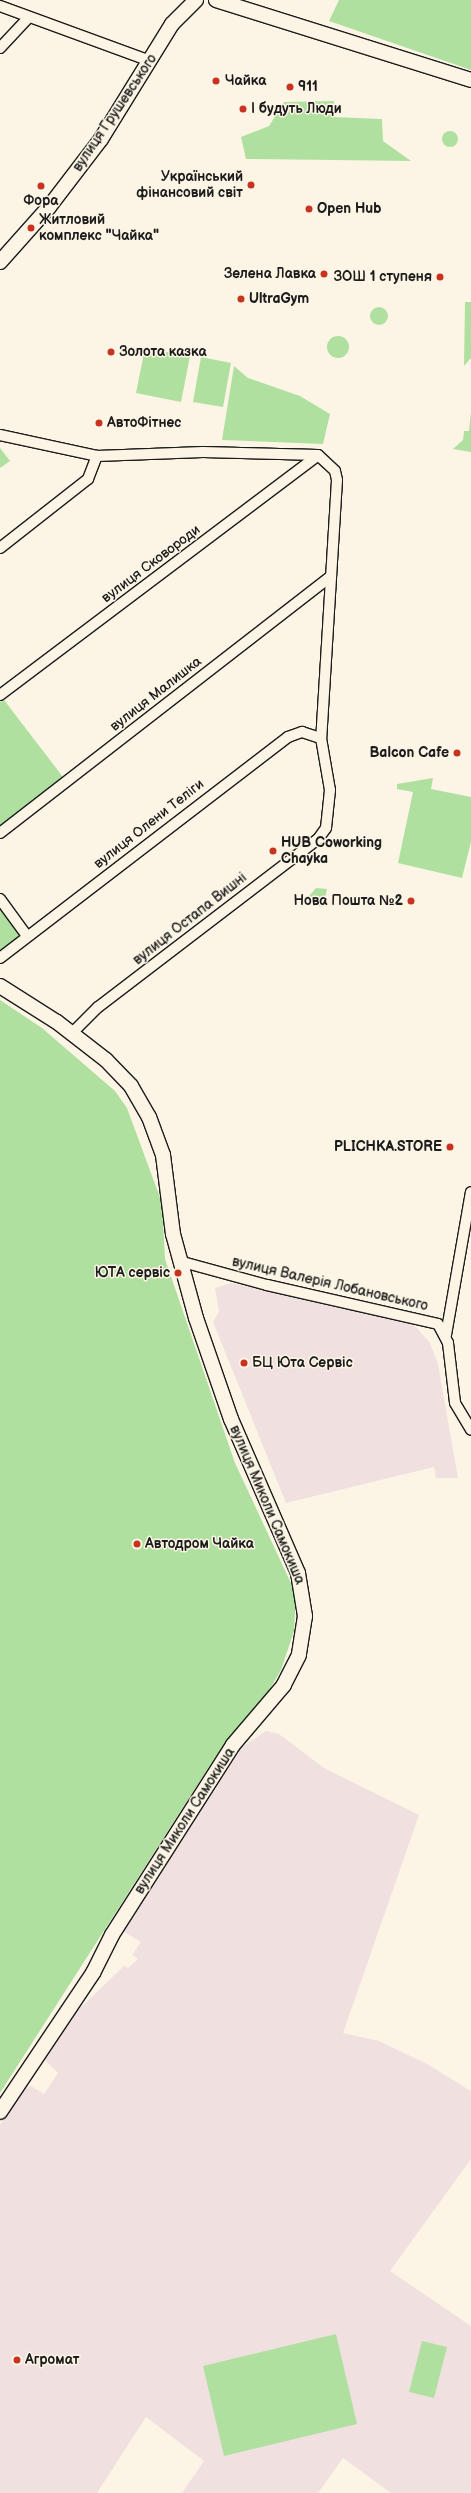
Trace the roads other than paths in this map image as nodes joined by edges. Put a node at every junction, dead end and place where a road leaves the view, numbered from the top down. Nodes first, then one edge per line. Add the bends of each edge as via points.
1 (196, 0) edge
2 (216, 0) edge
3 (0, 6) edge
4 (29, 17) junction
5 (0, 48) edge
6 (150, 61) junction
7 (471, 80) edge
8 (0, 262) edge
9 (0, 435) edge
10 (318, 455) junction
11 (97, 456) junction
12 (0, 548) edge
13 (330, 577) junction
14 (0, 695) edge
15 (321, 738) junction
16 (0, 833) edge
17 (0, 899) edge
18 (27, 936) junction
19 (0, 958) edge
20 (0, 986) edge
21 (72, 1033) junction
22 (471, 1192) edge
23 (179, 1261) junction
24 (446, 1335) junction
25 (471, 1430) edge
26 (0, 2112) edge

1 - 6 street, вулиця Грушевського via 185,7
2 - 7 street
3 - 4 street
4 - 5 street
4 - 6 street
6 - 8 street, вулиця Грушевського via 100,139 49,207
9 - 11 street
10 - 11 street via 203,452
10 - 13 street via 335,471 337,480
10 - 14 street, вулиця Сковороди
11 - 12 street via 88,479
13 - 15 street
13 - 16 street, вулиця Малишка
15 - 18 street, вулиця Олени Теліги via 302,732 288,737
15 - 21 street, вулиця Остапа Вишні via 330,790 326,828 318,839 98,1007
17 - 18 street
18 - 19 street, вулиця Олени Теліги
20 - 21 street, вулиця Миколи Самокиша
21 - 23 street, вулиця Миколи Самокиша via 120,1073 149,1117 163,1155
22 - 24 street
23 - 24 street, вулиця Валерія Лобановського via 267,1285 421,1319 438,1324
23 - 26 street, вулиця Миколи Самокиша via 221,1394 298,1572 304,1601 302,1645 284,1685 233,1746 112,1935 93,1973
24 - 25 street via 452,1393 459,1413

